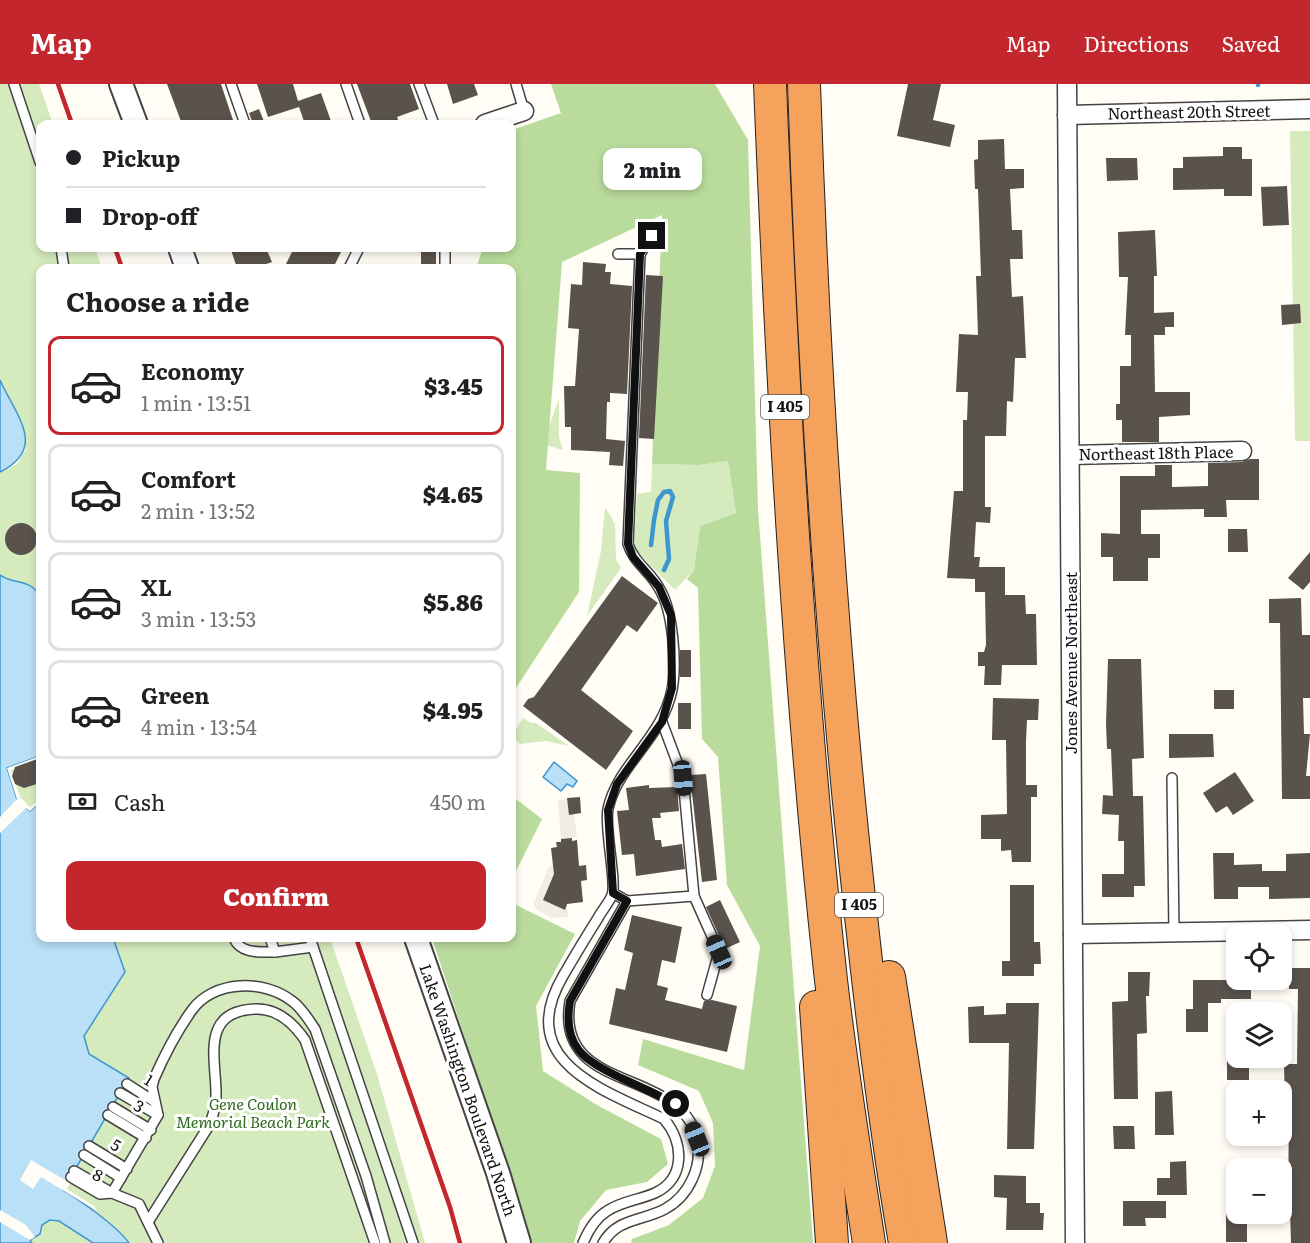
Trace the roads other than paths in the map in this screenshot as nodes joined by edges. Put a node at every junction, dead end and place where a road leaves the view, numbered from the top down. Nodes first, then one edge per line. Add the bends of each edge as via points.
1 (14, 84) edge
2 (121, 84) edge
3 (231, 84) edge
4 (345, 84) edge
5 (419, 84) edge
6 (516, 84) edge
7 (770, 84) edge
8 (804, 84) edge
9 (1067, 84) edge
10 (1310, 109) edge
11 (524, 111) joint
12 (1067, 115) junction
13 (134, 120) edge
14 (243, 120) edge
15 (358, 120) edge
16 (432, 120) edge
17 (497, 120) edge
18 (36, 150) edge
19 (652, 236) dead end
20 (618, 254) dead end
21 (640, 254) junction
22 (1242, 451) dead end
23 (1070, 455) junction
24 (830, 566) junction
25 (662, 722) junction
26 (807, 730) junction
27 (1172, 778) dead end
28 (613, 893) junction
29 (694, 896) junction
30 (627, 901) junction
31 (1310, 930) edge
32 (1174, 933) junction
33 (1073, 934) junction
34 (236, 942) edge
35 (271, 942) edge
36 (311, 942) edge
37 (417, 942) edge
38 (275, 952) junction
39 (707, 995) dead end
40 (127, 1084) dead end
41 (120, 1093) dead end
42 (155, 1102) junction
43 (110, 1111) dead end
44 (158, 1116) junction
45 (148, 1134) junction
46 (89, 1146) dead end
47 (84, 1155) dead end
48 (127, 1169) junction
49 (72, 1174) dead end
50 (122, 1178) junction
51 (112, 1193) junction
52 (148, 1222) junction
53 (158, 1243) edge
54 (375, 1243) edge
55 (385, 1243) edge
56 (413, 1243) edge
57 (519, 1243) edge
58 (583, 1243) edge
59 (603, 1243) edge
60 (832, 1243) edge
61 (869, 1243) edge
62 (905, 1243) edge
63 (931, 1243) edge
64 (1074, 1243) edge

1 - 18 lane
2 - 13 street
3 - 14 lane
4 - 15 lane
5 - 16 lane
6 - 11 lane
7 - 26 highway, I 405 via 780,316
8 - 24 highway, I 405 via 816,376
9 - 12 street, Jones Avenue Northeast
10 - 12 street, Northeast 20th Street
11 - 17 street
12 - 23 street, Jones Avenue Northeast
19 - 21 lane
20 - 21 lane
21 - 25 lane via 628,544 633,557 659,587 671,615 672,688
22 - 23 street, Northeast 18th Place
23 - 33 street, Jones Avenue Northeast
24 - 62 highway, I 405 via 860,908 879,1073
24 - 63 highway
25 - 28 lane via 617,784 608,810
25 - 29 lane via 683,778
26 - 60 highway via 812,943
26 - 61 highway, I 405 via 830,974
27 - 32 lane
28 - 30 lane
28 - 58 lane via 552,995 548,1019 552,1042 564,1064 581,1079 664,1119 679,1143 680,1158 668,1184 606,1211 592,1225
29 - 30 lane
29 - 39 lane via 719,952
30 - 59 lane via 570,1001 570,1036 579,1052 592,1063 676,1104 690,1120 699,1160 693,1180 681,1197 665,1209 617,1227
31 - 32 street
32 - 33 street
33 - 64 street, Jones Avenue Northeast
34 - 38 lane via 243,948
35 - 38 lane
36 - 38 lane
36 - 56 lane
37 - 57 street, Lake Washington Boulevard North
40 - 42 lane, 1
41 - 44 lane
42 - 44 lane
42 - 55 lane via 152,1087 159,1067 192,1010 202,1000 234,986 257,986 281,994 297,1005 315,1029
43 - 45 lane, 3
44 - 45 lane
45 - 48 lane
46 - 48 lane, 5
47 - 50 lane
48 - 50 lane
49 - 51 lane
50 - 51 lane
51 - 52 lane via 139,1204
52 - 53 lane
52 - 54 lane via 210,1124 215,1110 212,1059 217,1030 229,1017 260,1009 294,1024 305,1040

